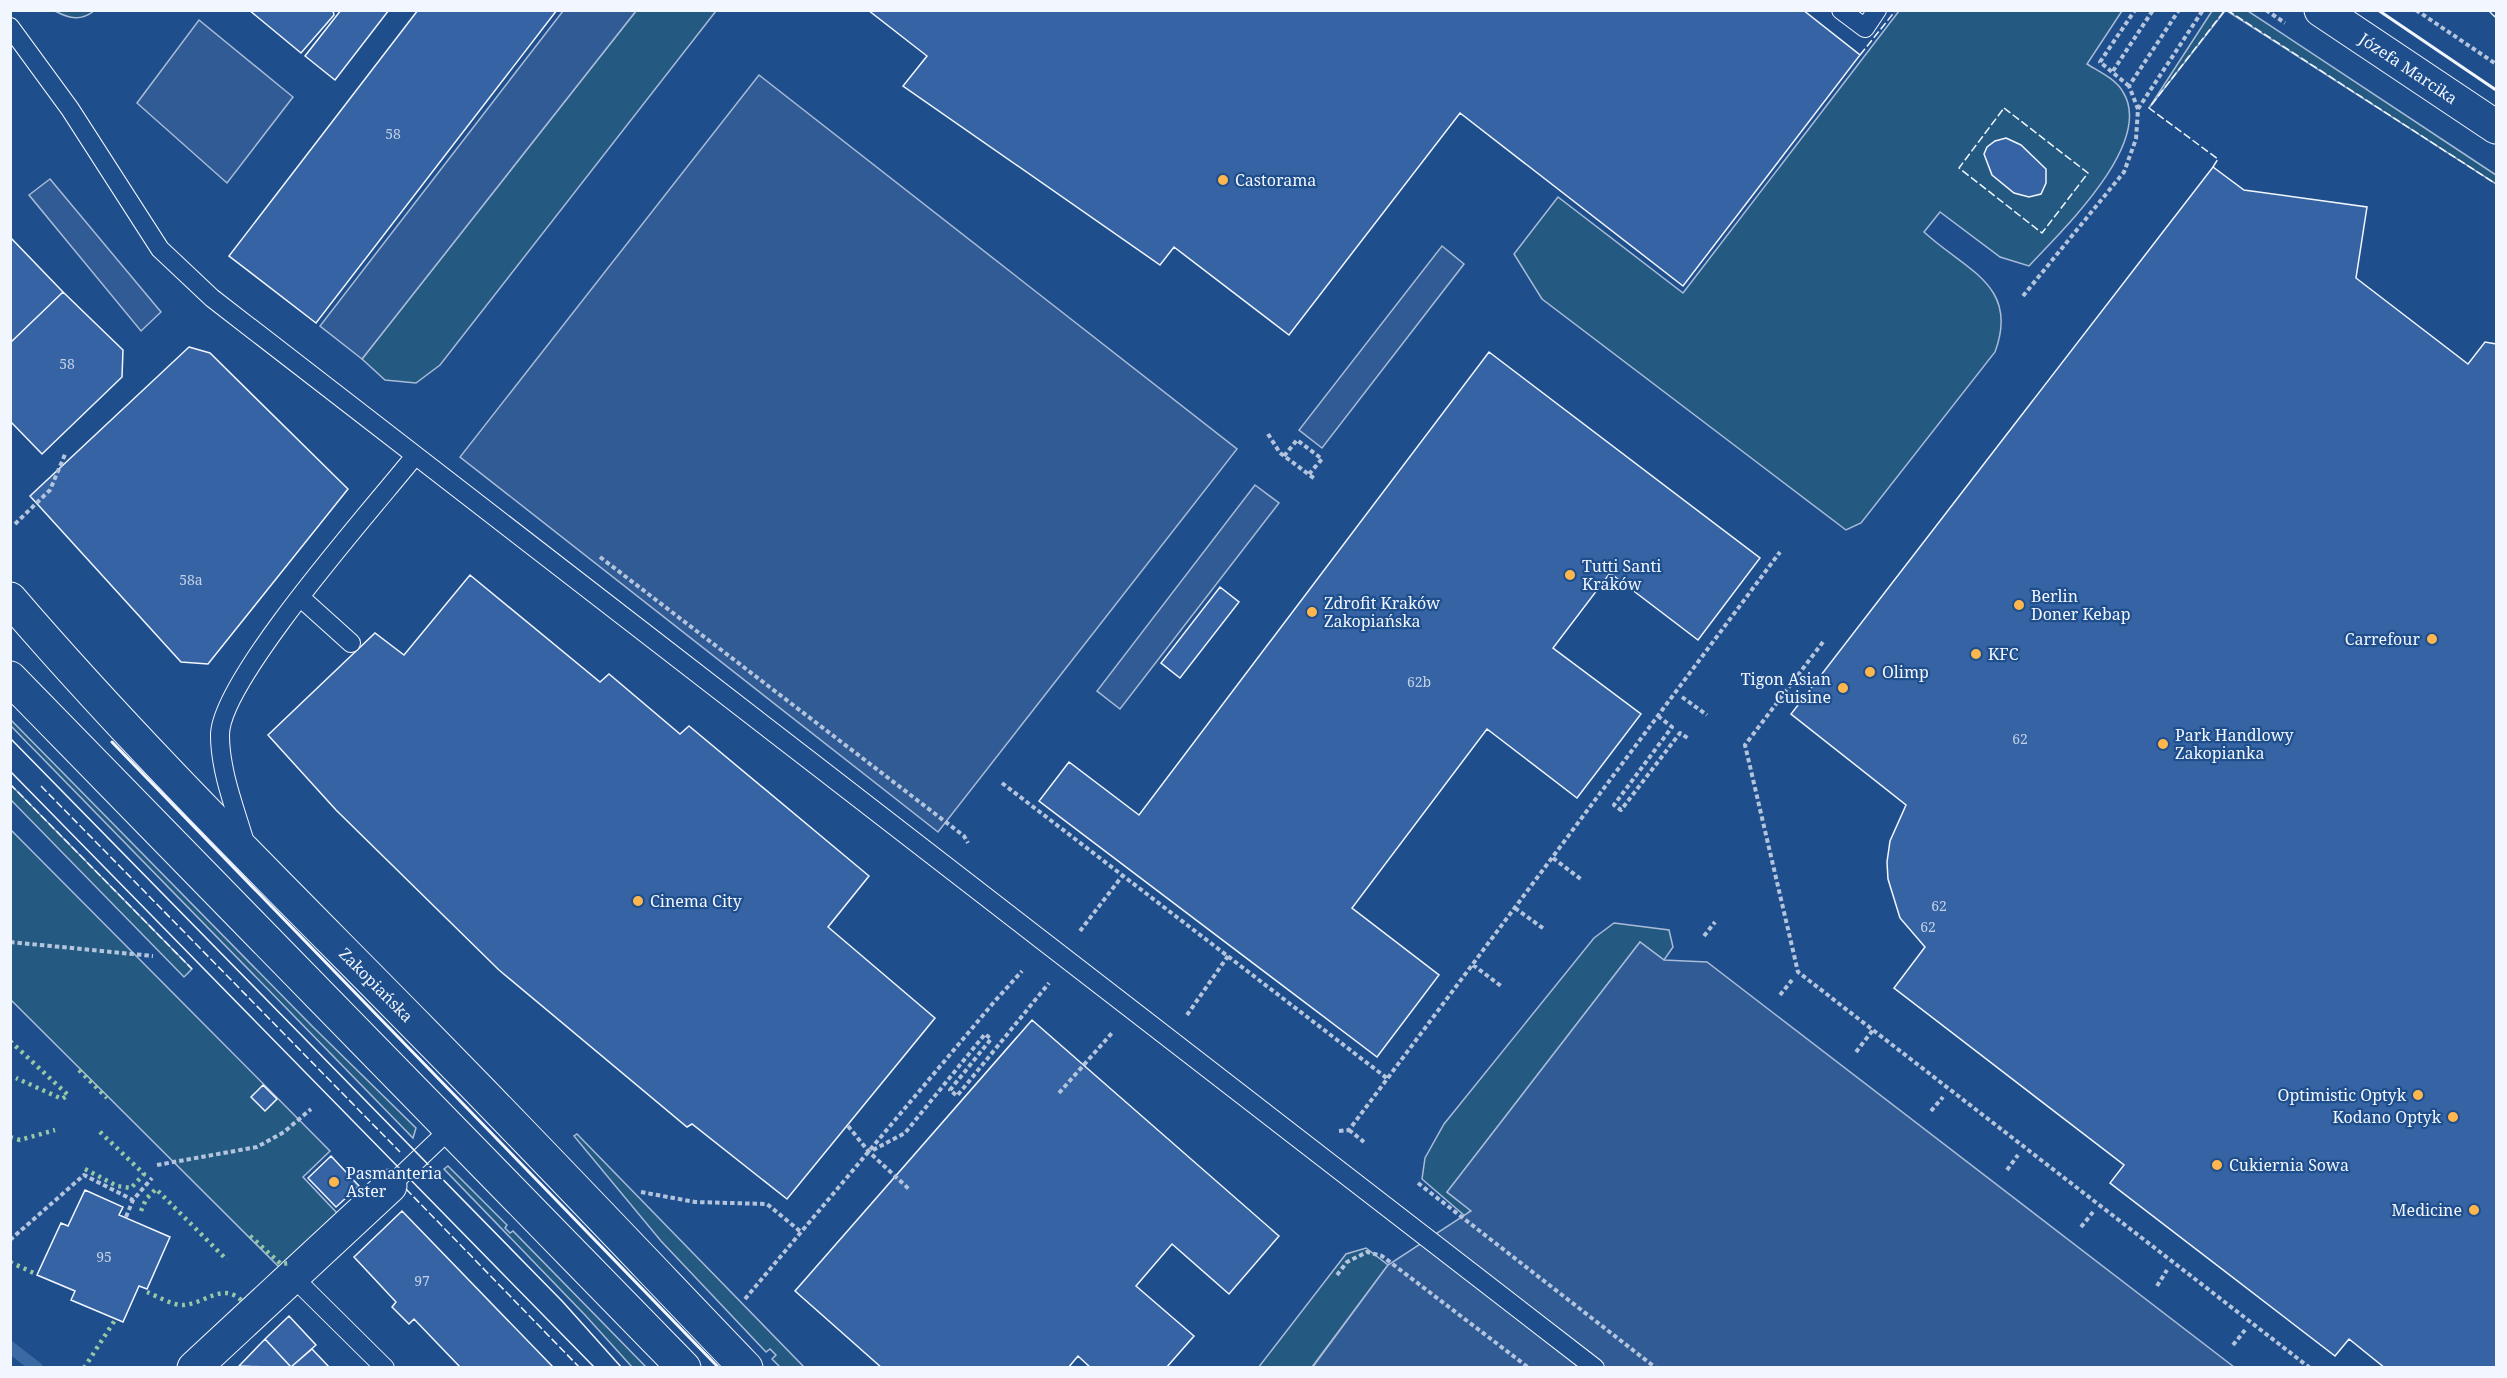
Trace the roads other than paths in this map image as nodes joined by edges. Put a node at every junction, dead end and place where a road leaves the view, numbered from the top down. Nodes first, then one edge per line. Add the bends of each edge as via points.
1 (1841, 10) edge
2 (1877, 10) edge
3 (2321, 10) edge
4 (10, 27) edge
5 (2496, 127) edge
6 (414, 457) junction
7 (301, 598) junction
8 (10, 599) edge
9 (351, 643) dead end
10 (10, 678) edge
11 (248, 857) junction
12 (451, 1128) junction
13 (390, 1186) joint
14 (294, 1278) junction
15 (194, 1368) edge
16 (385, 1368) edge
17 (684, 1368) edge
18 (746, 1368) edge
19 (1595, 1368) edge

1 - 2 lane via 1865,28
3 - 5 main road, Józefa Marcika
4 - 6 lane via 70,110 160,249 212,297
6 - 7 lane
6 - 19 lane
7 - 9 lane
7 - 11 lane via 235,688 223,718 223,763
8 - 11 main road, Zakopiańska
10 - 12 main road
11 - 18 main road, Zakopiańska via 456,1065
12 - 13 lane
12 - 17 main road
13 - 14 main road
14 - 15 main road
14 - 16 lane

